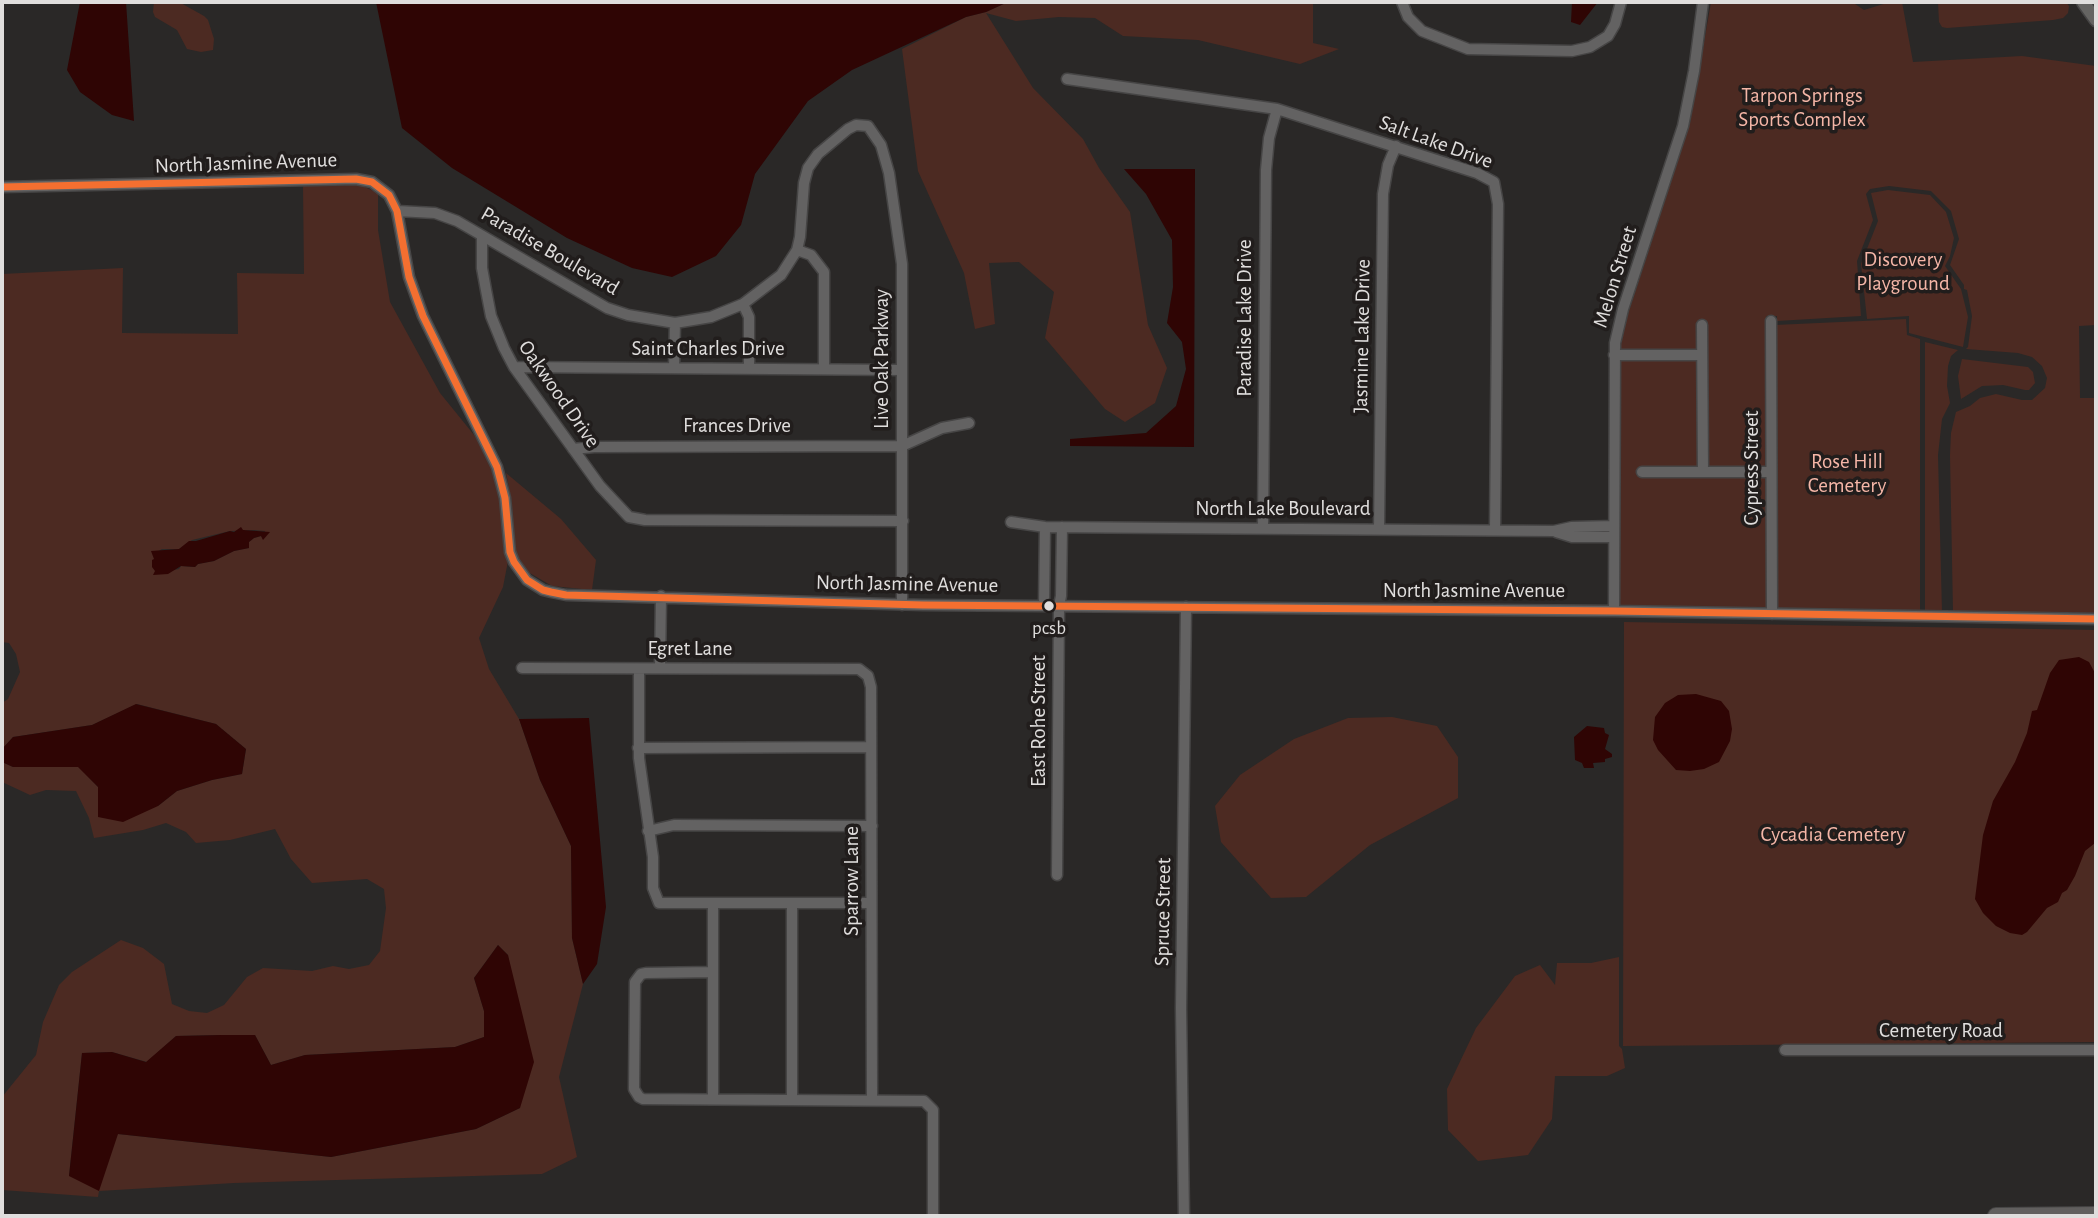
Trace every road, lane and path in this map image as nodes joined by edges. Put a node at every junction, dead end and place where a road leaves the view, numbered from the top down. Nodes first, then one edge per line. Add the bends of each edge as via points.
1 (1402, 2) edge
2 (1621, 2) edge
3 (1703, 2) edge
4 (2083, 2) edge
5 (2096, 20) edge
6 (1067, 79) dead end
7 (1277, 109) junction
8 (863, 124) joint
9 (1396, 146) junction
10 (2, 187) edge
11 (397, 211) junction
12 (482, 237) junction
13 (797, 250) junction
14 (743, 304) junction
15 (1772, 321) dead end
16 (675, 323) junction
17 (1702, 325) dead end
18 (1614, 355) junction
19 (1702, 355) junction
20 (514, 367) junction
21 (674, 368) junction
22 (749, 369) junction
23 (824, 369) junction
24 (902, 370) junction
25 (968, 422) dead end
26 (902, 446) junction
27 (573, 449) junction
28 (1642, 472) dead end
29 (1703, 472) junction
30 (1766, 472) dead end
31 (903, 521) junction
32 (1011, 522) dead end
33 (1045, 527) junction
34 (1062, 527) junction
35 (1263, 528) junction
36 (1379, 529) junction
37 (1495, 530) junction
38 (1614, 531) junction
39 (661, 596) junction
40 (902, 605) junction
41 (1044, 606) junction
42 (1059, 606) junction
43 (1186, 607) junction
44 (1614, 611) junction
45 (1772, 614) junction
46 (2096, 619) edge
47 (522, 668) dead end
48 (639, 668) junction
49 (660, 668) junction
50 (859, 668) joint
51 (872, 747) junction
52 (638, 748) junction
53 (872, 826) junction
54 (648, 831) junction
55 (1057, 875) dead end
56 (871, 903) junction
57 (713, 904) junction
58 (792, 905) junction
59 (713, 972) junction
60 (1785, 1050) dead end
61 (2096, 1050) edge
62 (713, 1099) junction
63 (792, 1099) junction
64 (872, 1099) junction
65 (2096, 1215) edge
66 (933, 1216) edge
67 (1184, 1216) edge
68 (1996, 1216) edge

1 - 2 street via 1408,17 1422,31 1468,49 1559,51 1583,49 1605,38
3 - 18 street, Melon Street via 1684,122 1621,316
4 - 5 main road
6 - 7 street, Salt Lake Drive
7 - 9 street, Salt Lake Drive
7 - 35 street, Paradise Lake Drive via 1266,170
8 - 13 street, Paradise Boulevard via 848,129 808,168
8 - 24 street, Live Oak Parkway via 873,130 881,145 898,228
9 - 36 street, Jasmine Lake Drive via 1383,194
9 - 37 street, Salt Lake Drive via 1490,178 1496,186
10 - 11 street, North Jasmine Avenue via 356,179 372,182 389,195
11 - 12 street, Paradise Boulevard via 444,215
11 - 39 street, North Jasmine Avenue via 409,277 423,316 501,476 510,552 519,570 536,586 566,595
12 - 16 street, Paradise Boulevard via 607,308
12 - 20 street, Oakwood Drive via 482,268 491,316
13 - 14 street, Paradise Boulevard via 781,275
13 - 23 street via 811,255 824,272
14 - 16 street, Paradise Boulevard via 711,317
14 - 22 street via 749,317
15 - 45 street, Cypress Street
16 - 21 street
17 - 19 street
18 - 19 street
18 - 38 street, Melon Street
19 - 29 street
20 - 21 street, Saint Charles Drive
20 - 27 street, Oakwood Drive
21 - 22 street, Saint Charles Drive
22 - 23 street, Saint Charles Drive
23 - 24 street, Saint Charles Drive
24 - 26 street, Live Oak Parkway
25 - 26 street
26 - 27 street, Frances Drive
26 - 31 street, Live Oak Parkway
27 - 31 street, Oakwood Drive via 629,517
28 - 29 street
29 - 30 street
31 - 40 street, Live Oak Parkway
32 - 33 street, North Lake Boulevard
33 - 34 street, North Lake Boulevard
33 - 41 street
34 - 35 street, North Lake Boulevard
34 - 42 street, East Rohe Street
35 - 36 street, North Lake Boulevard
36 - 37 street, North Lake Boulevard
37 - 38 street, North Lake Boulevard via 1572,527
38 - 44 street, Melon Street
39 - 40 street, North Jasmine Avenue
39 - 49 street
40 - 41 street, North Jasmine Avenue
41 - 42 street, North Jasmine Avenue
42 - 43 street, North Jasmine Avenue
42 - 55 street, East Rohe Street
43 - 44 street, North Jasmine Avenue
43 - 67 street, Spruce Street via 1181,1008
44 - 45 street, North Jasmine Avenue
45 - 46 street, North Jasmine Avenue
47 - 48 street, Egret Lane
48 - 49 street, Egret Lane
48 - 52 street
49 - 50 street, Egret Lane
50 - 51 street, Sparrow Lane via 871,682
51 - 52 street
51 - 53 street, Sparrow Lane
52 - 54 street
53 - 54 street via 674,825
53 - 56 street, Sparrow Lane
54 - 57 street via 653,888 659,903
56 - 58 street
56 - 64 street, Sparrow Lane
57 - 58 street
57 - 59 street
58 - 63 street
59 - 62 street
59 - 62 street via 646,973 635,982 634,1089 643,1099
60 - 61 street, Cemetery Road
62 - 63 street
63 - 64 street
64 - 66 street via 924,1101 933,1110
65 - 68 highway

